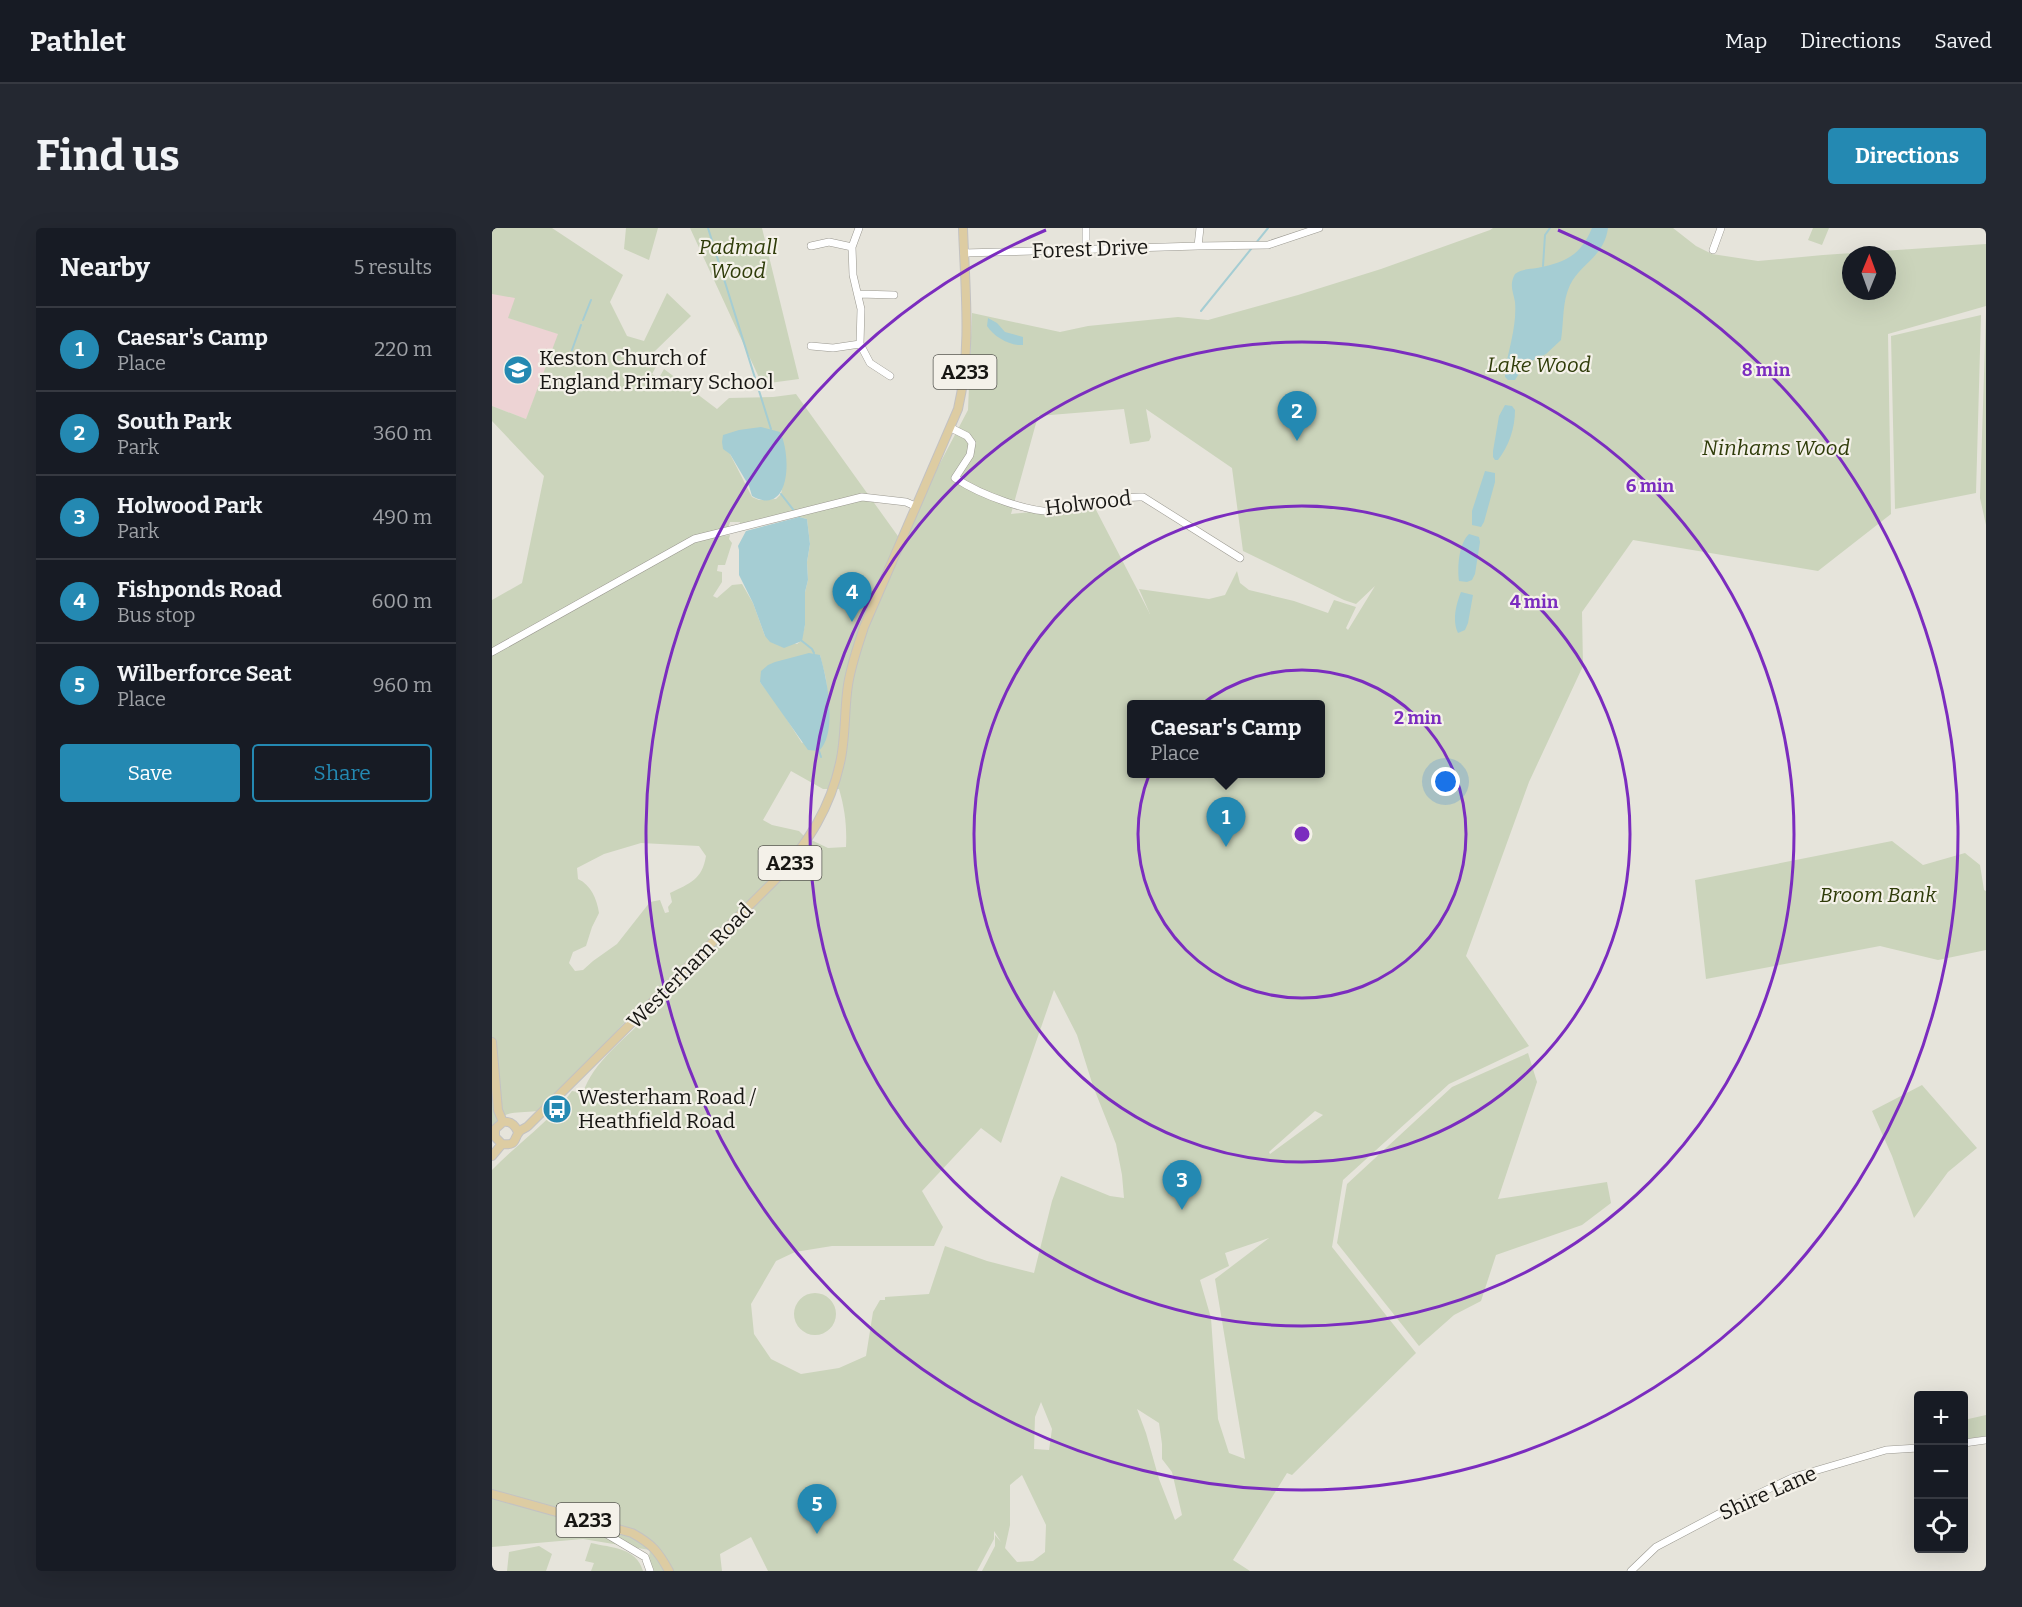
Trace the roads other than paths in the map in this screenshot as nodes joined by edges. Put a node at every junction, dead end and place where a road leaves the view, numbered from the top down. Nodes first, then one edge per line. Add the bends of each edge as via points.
1 (859, 228) edge
2 (963, 228) edge
3 (1086, 228) edge
4 (1200, 228) edge
5 (1319, 228) edge
6 (1721, 228) edge
7 (811, 246) dead end
8 (1198, 246) junction
9 (852, 248) junction
10 (1086, 249) junction
11 (1713, 250) dead end
12 (964, 253) junction
13 (859, 294) junction
14 (894, 295) dead end
15 (860, 344) junction
16 (811, 345) dead end
17 (890, 375) dead end
18 (951, 428) junction
19 (915, 506) junction
20 (1240, 558) dead end
21 (492, 652) edge
22 (492, 1042) edge
23 (502, 1122) junction
24 (518, 1132) junction
25 (502, 1144) junction
26 (492, 1156) edge
27 (1986, 1440) edge
28 (1968, 1442) edge
29 (1914, 1448) edge
30 (492, 1494) edge
31 (580, 1518) junction
32 (650, 1571) edge
33 (669, 1571) edge
34 (1631, 1571) edge

1 - 9 street
2 - 12 main road, Westerham Road / A233
3 - 10 street
4 - 8 street
5 - 8 street, Forest Drive via 1268,244
6 - 11 street
7 - 9 street via 829,243
8 - 10 street, Forest Drive
9 - 13 street via 853,275
10 - 12 street, Forest Drive
12 - 18 main road, Westerham Road / A233 via 966,362
13 - 14 street
13 - 15 street
15 - 16 street via 833,348
15 - 17 street via 870,363
18 - 19 main road, Westerham Road / A233
18 - 20 street, Holwood via 972,443 970,454 955,478 966,485 1036,510 1058,512 1143,497
19 - 21 street via 862,497 694,539
19 - 24 main road, Westerham Road / A233 via 852,664 841,760 827,804 806,843 779,876
22 - 23 main road
23 - 24 main road via 511,1122
23 - 25 main road via 495,1133
24 - 25 main road, Westerham Road / A233 via 514,1142
25 - 26 main road, Westerham Road / A233
27 - 28 street
29 - 34 street, Shire Lane via 1886,1450 1794,1477 1656,1547
30 - 31 main road, A233
31 - 32 street via 645,1557
31 - 33 main road, A233 via 646,1541

